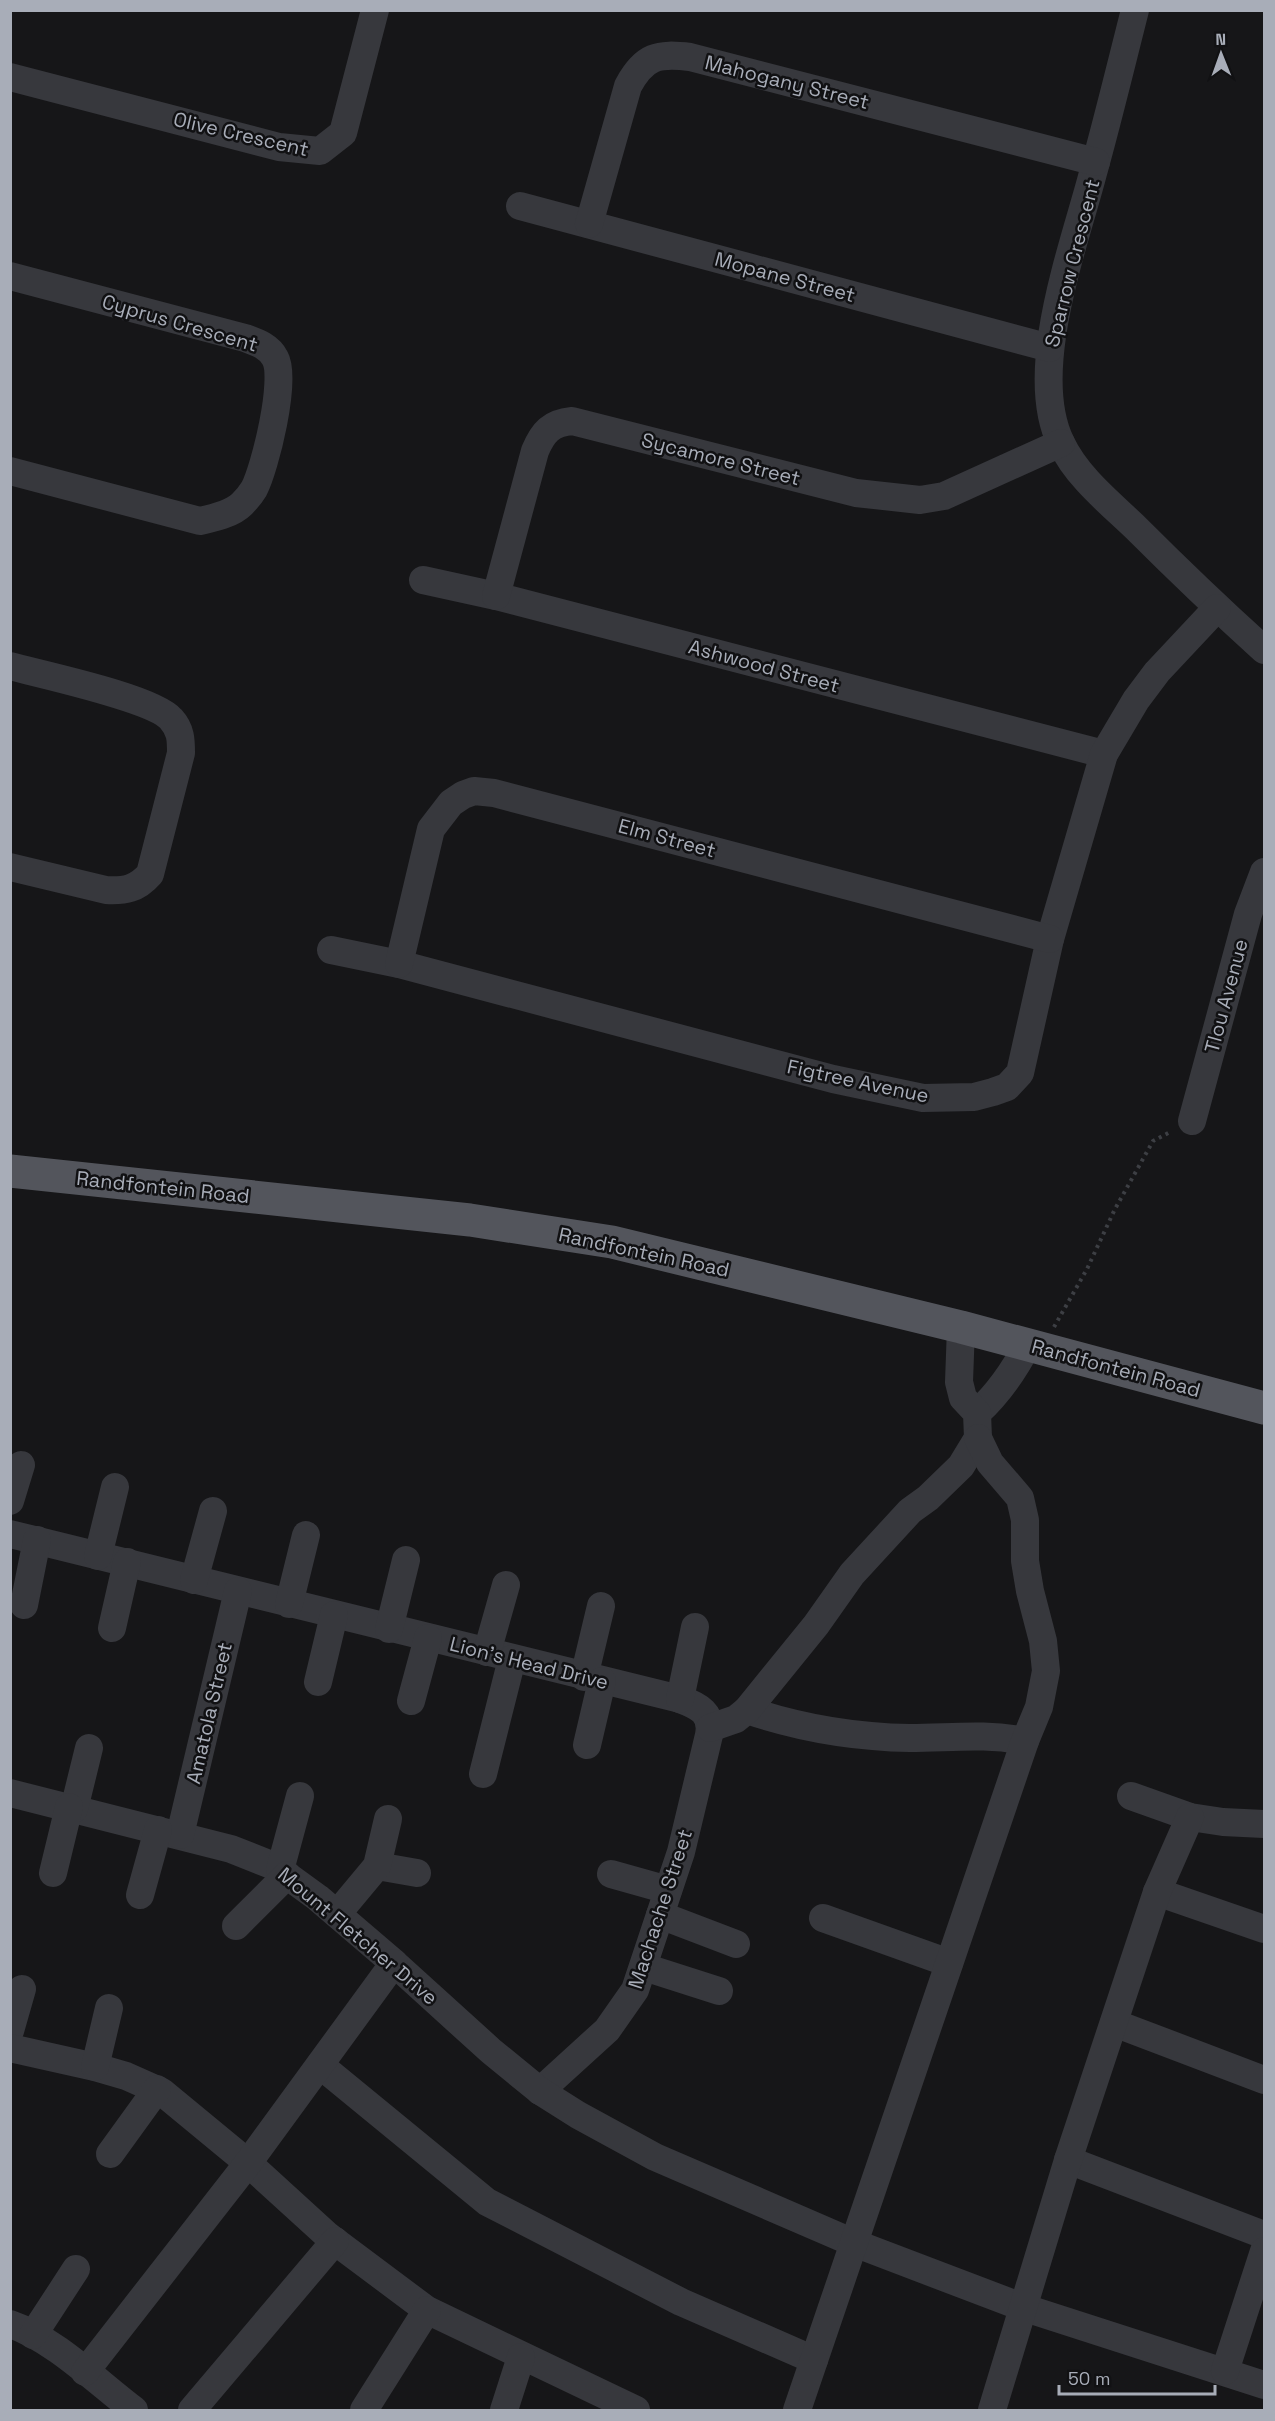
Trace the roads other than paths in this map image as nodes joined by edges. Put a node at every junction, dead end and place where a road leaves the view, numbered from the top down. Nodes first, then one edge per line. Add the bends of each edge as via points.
1 (375, 10) edge
2 (1135, 10) edge
3 (10, 77) edge
4 (1096, 162) junction
5 (520, 206) dead end
6 (589, 224) junction
7 (10, 276) edge
8 (1050, 348) junction
9 (1061, 443) junction
10 (10, 471) edge
11 (423, 580) dead end
12 (496, 596) junction
13 (1218, 608) junction
14 (1264, 650) edge
15 (10, 666) edge
16 (1104, 754) junction
17 (10, 867) edge
18 (1264, 872) edge
19 (1050, 939) junction
20 (331, 950) dead end
21 (399, 964) junction
22 (1192, 1121) road end
23 (10, 1172) edge
24 (961, 1327) junction
25 (1035, 1346) junction
26 (1264, 1408) edge
27 (977, 1426) junction
28 (21, 1465) dead end
29 (115, 1487) dead end
30 (10, 1502) edge
31 (213, 1511) dead end
32 (306, 1535) dead end
33 (24, 1537) edge
34 (98, 1556) junction
35 (406, 1560) dead end
36 (127, 1562) junction
37 (194, 1580) junction
38 (506, 1585) dead end
39 (238, 1591) junction
40 (289, 1604) junction
41 (24, 1605) dead end
42 (601, 1606) dead end
43 (334, 1615) junction
44 (695, 1627) dead end
45 (112, 1628) dead end
46 (389, 1629) junction
47 (428, 1638) junction
48 (500, 1655) junction
49 (593, 1679) junction
50 (318, 1682) dead end
51 (680, 1699) junction
52 (411, 1701) dead end
53 (747, 1710) junction
54 (711, 1728) junction
55 (1025, 1741) junction
56 (587, 1745) dead end
57 (89, 1748) dead end
58 (483, 1774) dead end
59 (10, 1793) edge
60 (300, 1796) dead end
61 (1131, 1796) dead end
62 (72, 1808) junction
63 (1190, 1817) junction
64 (388, 1819) dead end
65 (1264, 1824) edge
66 (169, 1832) junction
67 (377, 1866) junction
68 (284, 1872) junction
69 (53, 1873) dead end
70 (417, 1873) dead end
71 (611, 1874) dead end
72 (1157, 1892) junction
73 (140, 1895) dead end
74 (664, 1903) junction
75 (337, 1914) junction
76 (823, 1918) dead end
77 (236, 1926) dead end
78 (1264, 1929) edge
79 (736, 1944) dead end
80 (394, 1963) junction
81 (949, 1963) junction
82 (644, 1967) junction
83 (22, 1989) dead end
84 (719, 1991) dead end
85 (110, 2008) dead end
86 (1114, 2024) junction
87 (10, 2031) edge
88 (10, 2048) edge
89 (320, 2065) junction
90 (95, 2067) junction
91 (1264, 2080) edge
92 (156, 2089) junction
93 (540, 2091) junction
94 (110, 2154) dead end
95 (1068, 2160) junction
96 (248, 2163) junction
97 (1264, 2235) edge
98 (335, 2241) junction
99 (854, 2243) junction
100 (1264, 2251) edge
101 (76, 2270) dead end
102 (1022, 2307) junction
103 (427, 2310) junction
104 (22, 2329) edge
105 (522, 2357) junction
106 (814, 2360) junction
107 (1225, 2371) junction
108 (85, 2372) junction
109 (1264, 2385) edge
110 (134, 2410) edge
111 (192, 2410) edge
112 (364, 2410) edge
113 (504, 2410) edge
114 (636, 2410) edge
115 (797, 2410) edge
116 (992, 2410) edge

1 - 3 street, Olive Crescent via 343,133 321,151 279,147
2 - 4 street, Sparrow Crescent
4 - 6 street, Mahogany Street via 671,55 642,64 628,86
4 - 8 street, Sparrow Crescent
5 - 6 street, Mopane Street
6 - 8 street, Mopane Street
7 - 10 street, Cyprus Crescent via 263,345 275,357 280,387 254,489 241,505 213,519 200,520
8 - 9 street, Sparrow Crescent via 1048,384
9 - 12 street, Sycamore Street via 944,496 920,500 856,493 572,421 560,422 541,435 535,451
9 - 13 street, Sparrow Crescent via 1082,474
11 - 12 street, Ashwood Street
12 - 16 street, Ashwood Street
13 - 14 street, Sparrow Crescent
13 - 16 street, Figtree Avenue via 1157,672
15 - 17 street via 147,704 170,718 181,738 181,753 150,874 142,884 106,890
16 - 19 street, Figtree Avenue
18 - 22 street, Tlou Avenue via 1248,914
19 - 21 street, Figtree Avenue via 1020,1073 1007,1087 975,1097 951,1099 923,1098 833,1079
19 - 21 street, Elm Street via 494,793 474,791 451,802 431,829
20 - 21 street, Figtree Avenue
23 - 24 main road, Randfontein Road via 470,1220 612,1242
24 - 25 main road, Randfontein Road
24 - 27 street via 959,1382
25 - 26 main road, Randfontein Road
25 - 27 street
27 - 53 street via 961,1466 909,1511 852,1574
27 - 55 street via 990,1462 1020,1498 1025,1520 1027,1571 1046,1671 1039,1707
28 - 30 street
29 - 34 street
31 - 37 street
32 - 40 street
33 - 34 street, Lion's Head Drive
33 - 41 street
34 - 36 street, Lion's Head Drive
35 - 46 street
36 - 37 street, Lion's Head Drive
36 - 45 street
37 - 39 street, Lion's Head Drive
38 - 48 street
39 - 40 street, Lion's Head Drive
39 - 66 street, Amatola Street
40 - 43 street, Lion's Head Drive
42 - 49 street
43 - 46 street, Lion's Head Drive
43 - 50 street
44 - 51 street
46 - 47 street, Lion's Head Drive
47 - 48 street, Lion's Head Drive
47 - 52 street
48 - 49 street, Lion's Head Drive
48 - 58 street
49 - 51 street, Lion's Head Drive
49 - 56 street
51 - 54 street, Lion's Head Drive via 700,1707
53 - 54 street via 736,1719
53 - 55 street via 831,1732 909,1738 996,1735
54 - 74 street, Machache Street via 681,1852
55 - 81 street
57 - 62 street
59 - 62 street, Mount Fletcher Drive
60 - 68 street
61 - 63 street
62 - 66 street, Mount Fletcher Drive
62 - 69 street
63 - 65 street
63 - 72 street
64 - 67 street
66 - 68 street, Mount Fletcher Drive via 255,1857
66 - 73 street, Amatola Street
67 - 70 street
67 - 75 street
68 - 75 street, Mount Fletcher Drive
68 - 77 street
71 - 74 street
72 - 78 street
72 - 86 street
74 - 79 street
74 - 82 street, Machache Street
75 - 80 street, Mount Fletcher Drive
76 - 81 street
80 - 89 street
80 - 93 street, Mount Fletcher Drive
81 - 99 street
82 - 84 street
82 - 93 street, Machache Street via 635,1990 607,2030
83 - 87 street
85 - 90 street
86 - 91 street
86 - 95 street
88 - 90 street
89 - 96 street
89 - 106 street via 487,2202 681,2301
90 - 92 street
92 - 94 street
92 - 96 street
93 - 99 street, Mount Fletcher Drive via 656,2157
95 - 97 street
95 - 102 street
96 - 98 street
96 - 108 street
98 - 103 street
98 - 111 street
99 - 102 street, Mount Fletcher Drive
99 - 106 street
100 - 107 street
101 - 104 street
102 - 107 street, Mount Fletcher Drive
102 - 116 street
103 - 105 street
103 - 112 street
104 - 108 street
105 - 113 street
105 - 114 street
106 - 115 street
107 - 109 street, Mount Fletcher Drive
108 - 110 street

